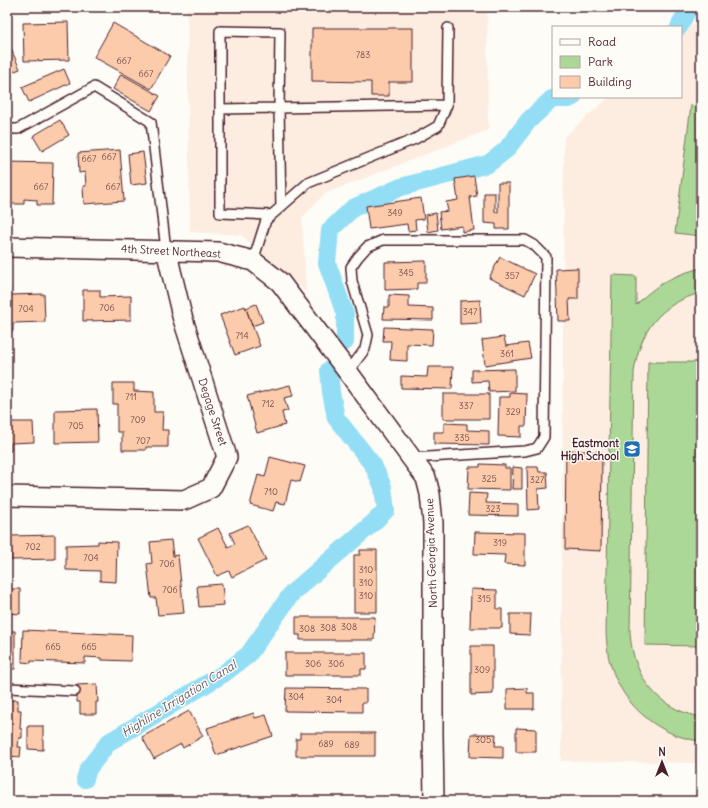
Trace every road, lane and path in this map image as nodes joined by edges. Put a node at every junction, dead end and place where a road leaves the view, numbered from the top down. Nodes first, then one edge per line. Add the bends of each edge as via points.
1 (448, 28) dead end
2 (448, 105) junction
3 (279, 108) junction
4 (220, 109) junction
5 (7, 129) edge
6 (281, 207) junction
7 (271, 215) junction
8 (7, 246) edge
9 (166, 250) junction
10 (253, 261) junction
11 (309, 320) joint
12 (348, 372) junction
13 (412, 458) junction
14 (7, 496) edge
15 (7, 688) edge
16 (75, 691) dead end
17 (434, 801) edge

1 - 2 lane
2 - 3 lane
2 - 6 lane via 438,126 415,139 308,183
3 - 4 lane
3 - 4 lane via 280,32 220,31
3 - 6 lane
4 - 7 lane via 220,213
5 - 9 lane via 18,129 94,86 152,122
6 - 7 lane
7 - 10 lane via 266,220
8 - 9 street, 4th Street Northeast
9 - 10 street, 4th Street Northeast via 218,252
9 - 14 street, Degage Street via 182,316 227,457 211,488 184,500
10 - 11 street, 4th Street Northeast via 280,282
11 - 12 street, North Georgia Avenue
12 - 13 street, North Georgia Avenue
12 - 13 lane via 365,349 368,335 352,281 351,267 368,247 383,240 525,240 546,257 544,437 537,448 525,451
13 - 17 street, North Georgia Avenue via 426,478 432,523
15 - 16 lane

